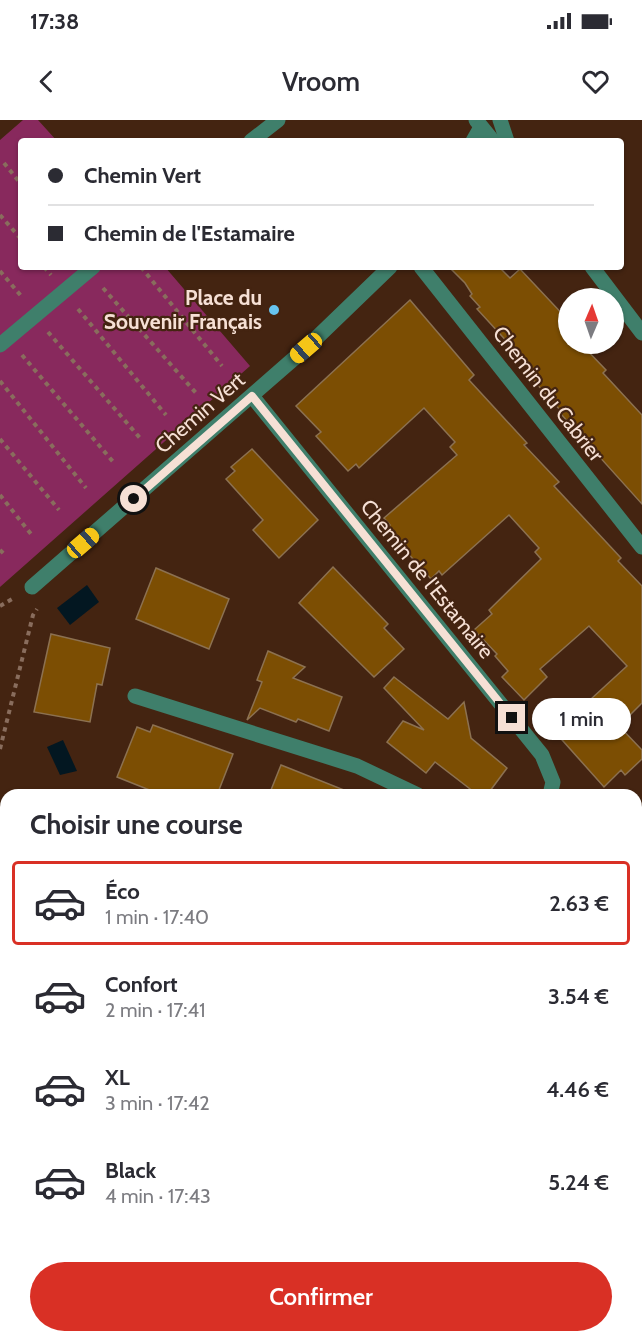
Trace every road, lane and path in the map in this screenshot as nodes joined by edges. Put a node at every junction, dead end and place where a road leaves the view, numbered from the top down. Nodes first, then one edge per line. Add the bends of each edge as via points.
1 (278, 120) edge
2 (500, 120) edge
3 (478, 123) edge
4 (255, 138) edge
5 (474, 138) edge
6 (490, 138) edge
7 (506, 138) edge
8 (4, 163) dead end
9 (18, 180) edge
10 (0, 214) edge
11 (18, 235) edge
12 (46, 270) edge
13 (90, 270) edge
14 (92, 270) edge
15 (143, 270) edge
16 (387, 270) edge
17 (424, 270) edge
18 (594, 270) edge
19 (0, 271) edge
20 (63, 292) junction
21 (35, 316) junction
22 (642, 333) edge
23 (4, 342) edge
24 (222, 366) dead end
25 (0, 381) edge
26 (196, 393) dead end
27 (252, 396) junction
28 (166, 415) dead end
29 (140, 438) dead end
30 (0, 439) edge
31 (115, 464) dead end
32 (86, 488) dead end
33 (0, 495) edge
34 (59, 510) dead end
35 (32, 534) dead end
36 (642, 547) edge
37 (0, 549) edge
38 (4, 554) dead end
39 (32, 587) dead end
40 (39, 607) dead end
41 (135, 696) dead end
42 (0, 749) edge
43 (405, 789) edge
44 (551, 789) edge

1 - 4 street
2 - 7 street
3 - 5 street
3 - 6 street
8 - 9 path
10 - 11 path
12 - 20 path
13 - 20 street
14 - 26 path
15 - 24 path
16 - 27 street, Chemin Vert
17 - 36 street, Chemin du Cabrier
18 - 22 street
19 - 21 path
20 - 21 street
20 - 28 path
21 - 23 street
21 - 29 path
23 - 31 path
25 - 32 path
27 - 39 street, Chemin Vert
27 - 44 street, Chemin de l'Estamaire via 542,755 553,782
30 - 34 path
33 - 35 path
37 - 38 path
40 - 42 path via 33,615
41 - 43 street via 357,766

